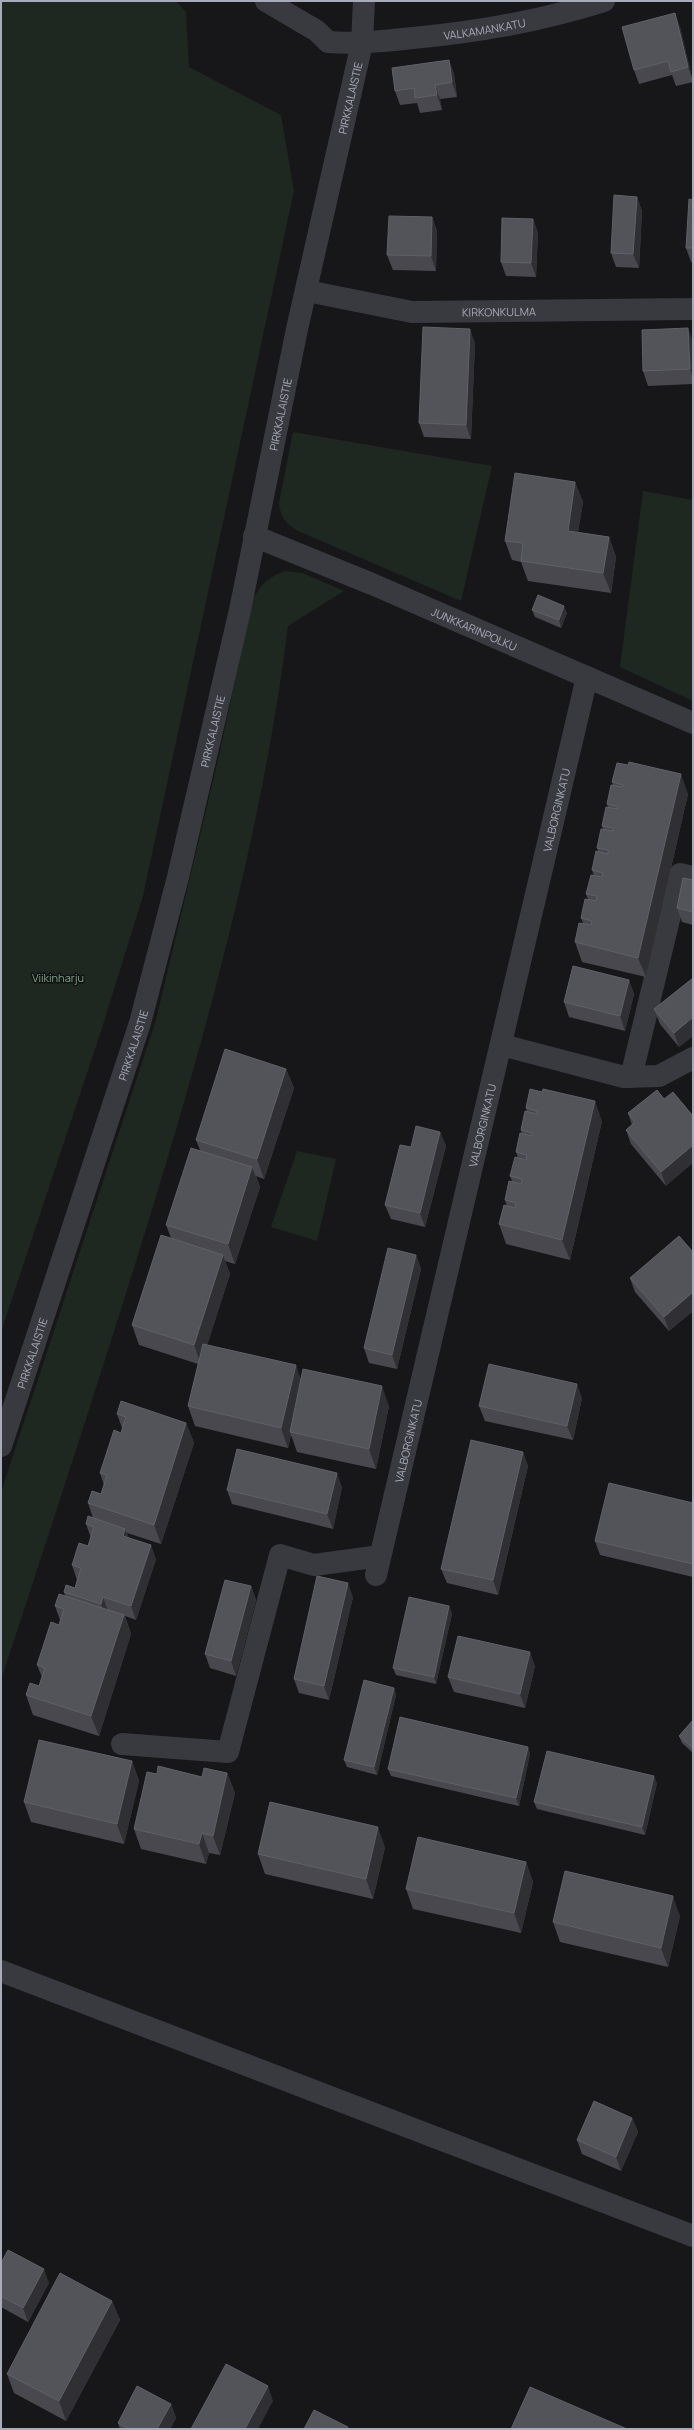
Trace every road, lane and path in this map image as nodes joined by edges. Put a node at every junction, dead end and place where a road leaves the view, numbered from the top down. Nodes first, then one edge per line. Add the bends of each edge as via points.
1 (266, 1) edge
2 (364, 1) edge
3 (604, 1) edge
4 (362, 43) junction
5 (307, 291) junction
6 (693, 309) edge
7 (254, 536) junction
8 (588, 677) junction
9 (693, 723) edge
10 (693, 877) edge
11 (502, 1045) junction
12 (693, 1058) edge
13 (631, 1077) junction
14 (1, 1446) edge
15 (122, 1744) dead end
16 (1, 1971) edge
17 (693, 2236) edge

1 - 4 street, VALKAMANKATU via 317,31 328,42
2 - 4 street, PIRKKALAISTIE
3 - 4 street, VALKAMANKATU via 554,17 461,33
4 - 5 street, PIRKKALAISTIE
5 - 6 street, KIRKONKULMA via 412,312
5 - 7 street, PIRKKALAISTIE
7 - 8 street, JUNKKARINPOLKU
7 - 14 street, PIRKKALAISTIE via 240,610 140,1023
8 - 9 street, JUNKKARINPOLKU
8 - 11 street, VALBORGINKATU
10 - 13 street via 680,874
11 - 13 street
11 - 15 street, VALBORGINKATU via 378,1566 314,1565 280,1555 228,1752
12 - 13 street via 659,1076
16 - 17 street

